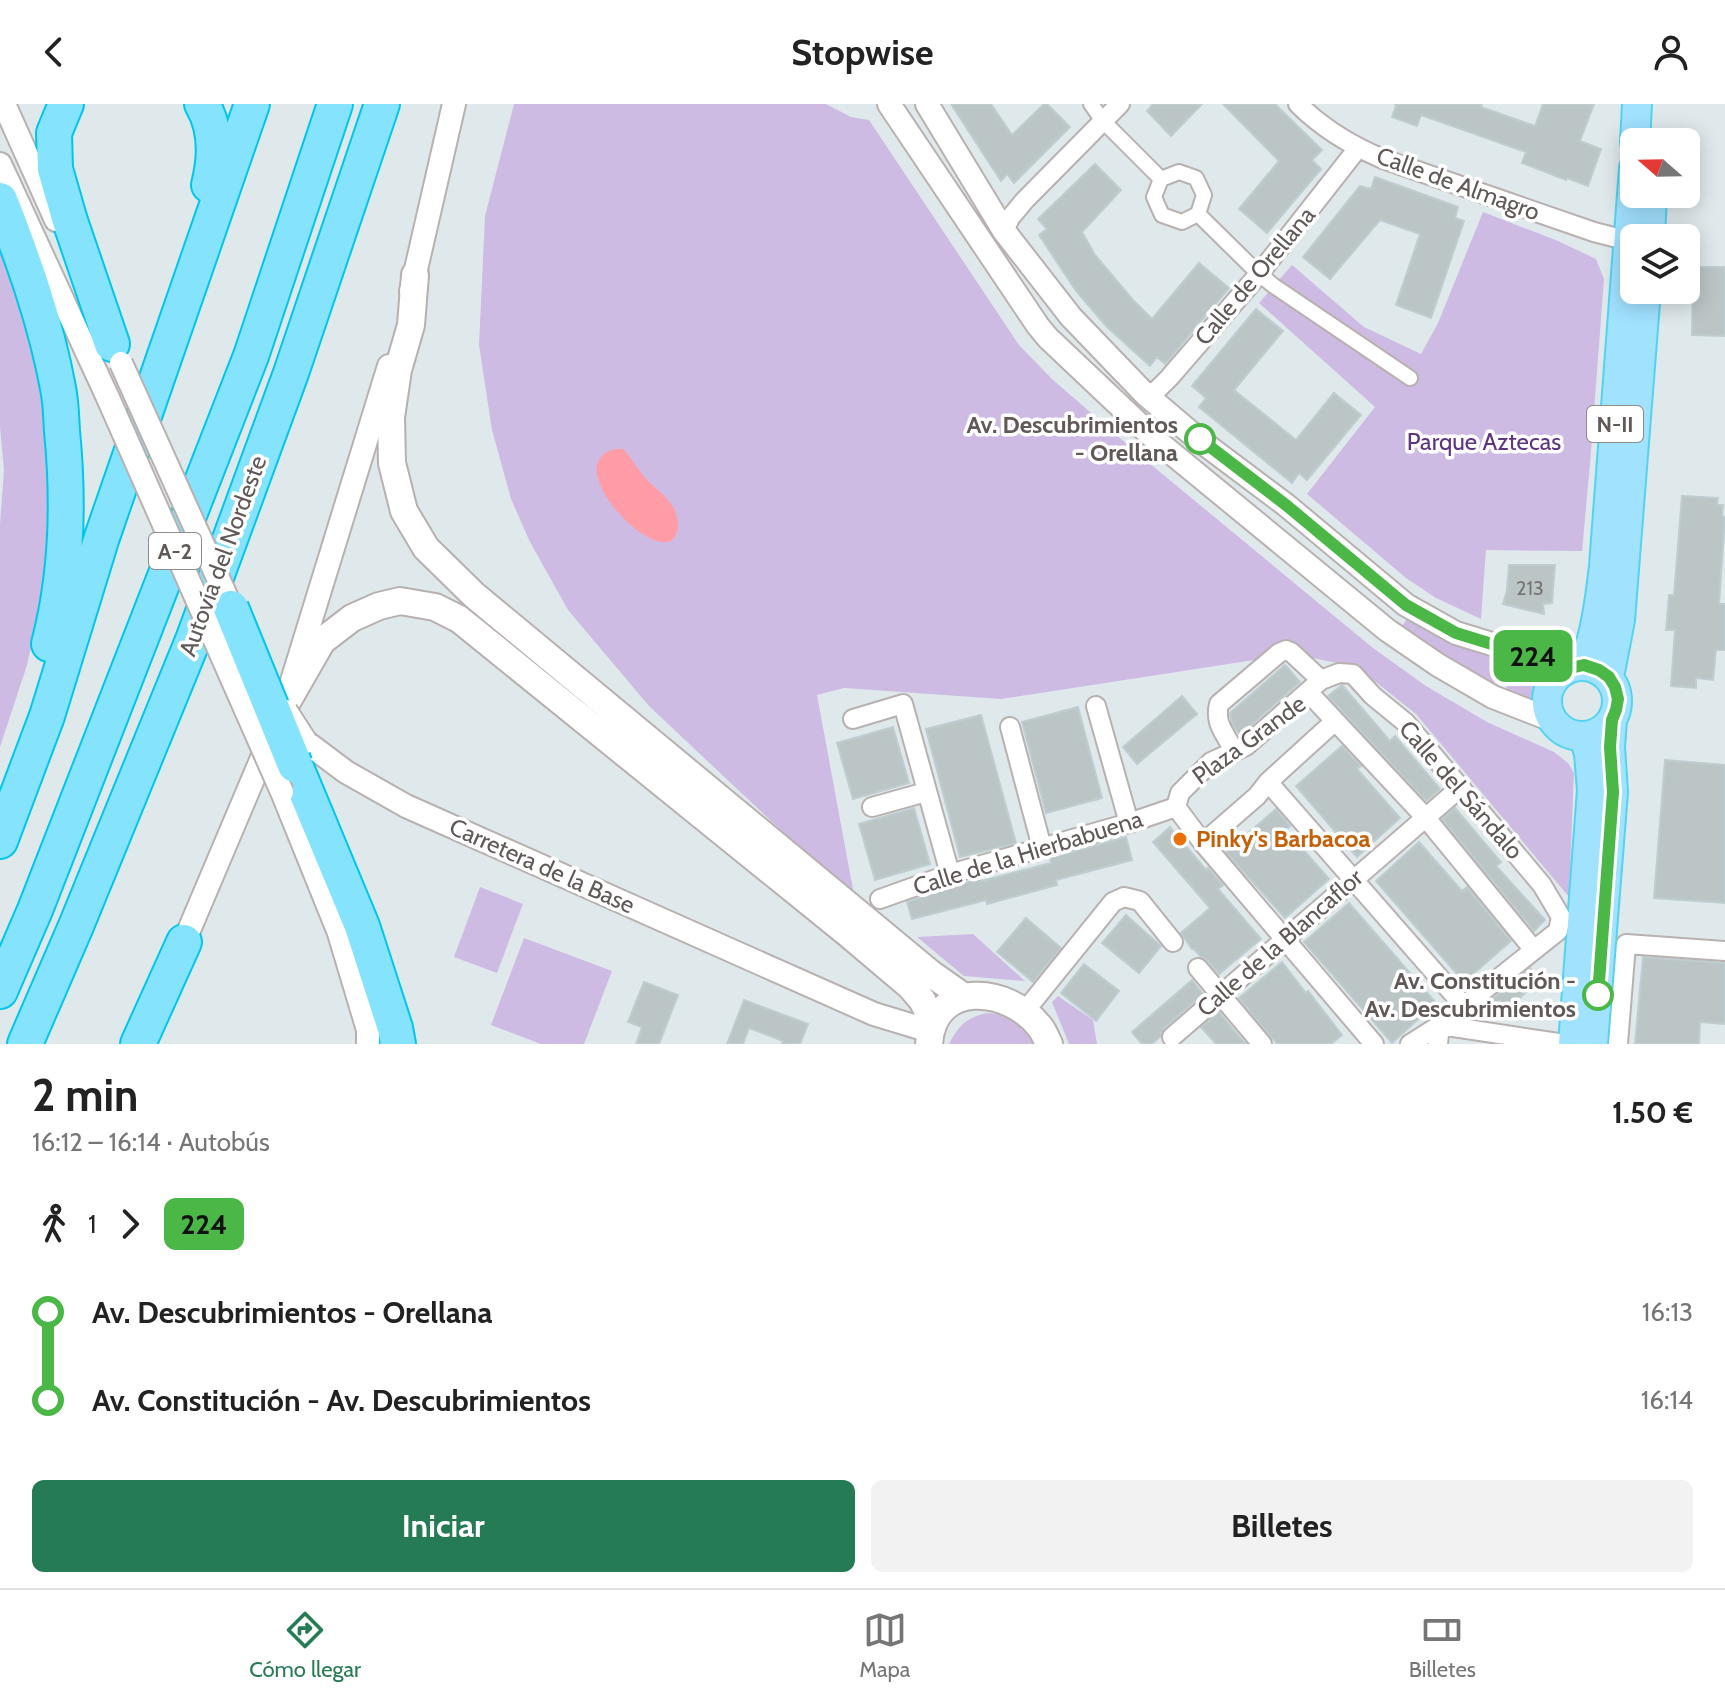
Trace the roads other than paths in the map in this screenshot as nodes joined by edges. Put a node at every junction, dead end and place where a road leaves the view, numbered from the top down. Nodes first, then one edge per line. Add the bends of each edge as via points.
1 (4, 104) edge
2 (66, 104) edge
3 (202, 104) edge
4 (252, 104) edge
5 (335, 104) edge
6 (382, 104) edge
7 (454, 104) edge
8 (889, 104) edge
9 (927, 104) edge
10 (1091, 104) edge
11 (1120, 104) edge
12 (1298, 104) edge
13 (1637, 104) edge
14 (1656, 104) edge
15 (1103, 121) junction
16 (1636, 128) edge
17 (1655, 128) edge
18 (1358, 148) junction
19 (0, 164) edge
20 (1161, 179) junction
21 (0, 200) edge
22 (1198, 214) junction
23 (1004, 231) junction
24 (1620, 236) edge
25 (1259, 274) junction
26 (415, 275) junction
27 (1632, 304) edge
28 (1645, 304) edge
29 (174, 332) junction
30 (117, 354) junction
31 (1410, 378) dead end
32 (1145, 394) junction
33 (231, 608) joint
34 (1588, 670) junction
35 (1314, 686) junction
36 (1096, 706) dead end
37 (283, 709) junction
38 (853, 719) dead end
39 (1552, 720) junction
40 (1612, 720) junction
41 (1334, 722) junction
42 (1010, 727) dead end
43 (1584, 737) junction
44 (1234, 752) junction
45 (294, 766) junction
46 (1268, 782) junction
47 (1461, 787) junction
48 (926, 792) junction
49 (0, 804) edge
50 (872, 807) dead end
51 (1176, 807) junction
52 (1426, 818) junction
53 (1129, 823) junction
54 (0, 841) edge
55 (1203, 843) junction
56 (1042, 848) junction
57 (950, 874) junction
58 (1354, 880) junction
59 (880, 899) dead end
60 (1285, 940) junction
61 (184, 942) junction
62 (1173, 942) dead end
63 (1534, 950) junction
64 (1725, 951) edge
65 (1198, 968) dead end
66 (0, 991) edge
67 (1221, 995) junction
68 (964, 997) junction
69 (1464, 1006) junction
70 (1025, 1011) junction
71 (1440, 1025) junction
72 (931, 1032) edge
73 (1172, 1037) dead end
74 (1538, 1042) edge
75 (25, 1044) edge
76 (138, 1044) edge
77 (153, 1044) edge
78 (368, 1044) edge
79 (398, 1044) edge
80 (1049, 1044) edge
81 (1262, 1044) edge
82 (1374, 1044) edge
83 (1410, 1044) edge
84 (1438, 1044) edge
85 (1565, 1044) edge
86 (1573, 1044) edge
87 (1593, 1044) edge
88 (1618, 1044) edge

1 - 30 street
2 - 30 highway via 54,133 55,169
3 - 29 highway via 214,141 213,169
4 - 29 highway
5 - 66 highway, Autovía del Nordeste / A-2 via 251,356
6 - 75 highway, Autovía del Nordeste / A-2 via 193,640
7 - 26 street
8 - 39 street via 1038,326 1150,434 1387,630 1493,697
9 - 23 street
10 - 15 street
11 - 15 street
12 - 18 street, Calle de Almagro
13 - 16 main road
14 - 17 main road
15 - 20 street
15 - 23 street via 1025,200
18 - 24 street, Calle de Almagro via 1594,232
18 - 25 street, Calle de Orellana
19 - 45 street, bridge via 108,398
20 - 22 street via 1179,172 1196,178 1204,195
20 - 22 street via 1154,197 1162,215 1182,222
21 - 49 highway via 40,312 59,389 66,506 56,617 33,709
22 - 25 street
23 - 32 street via 1071,317
25 - 31 street
25 - 32 street, Calle de Orellana via 1169,378
26 - 37 street
26 - 68 main road via 411,325 391,417 392,463 404,511 426,548 486,605
27 - 34 main road, N-II via 1603,579
28 - 34 main road, N-II via 1620,620
29 - 54 highway via 47,716
30 - 33 street, bridge
32 - 34 street via 1406,605 1456,633
33 - 45 highway, bridge
34 - 39 main road, N-II via 1562,672 1555,679 1547,701
34 - 40 main road, N-II via 1615,687 1618,699
35 - 41 street, Plaza Grande
35 - 44 street, Plaza Grande
35 - 44 street via 1291,652 1279,653 1219,704 1216,716
35 - 47 street, Calle del Sándalo via 1339,673 1353,674 1406,723
36 - 53 street
37 - 61 street
37 - 72 main road via 322,641 352,618 400,601 435,607 459,619 851,935 922,1000
38 - 48 street via 903,704
39 - 43 main road via 1560,729
40 - 43 main road
40 - 87 main road, N-II via 1613,792
41 - 46 street, Plaza Grande
41 - 52 street
42 - 56 street
43 - 86 main road via 1592,790
44 - 51 street, Plaza Grande via 1211,762 1180,793
45 - 72 street, Carretera de la Base via 346,772 406,806 874,1014
45 - 78 street
45 - 79 highway via 362,926
46 - 55 street, Plaza Grande
46 - 58 street
47 - 52 street, Calle de la Blancaflor
47 - 63 street, Calle del Sándalo via 1542,885 1561,917 1558,931
48 - 50 street
48 - 57 street
51 - 53 street, Calle de la Hierbabuena
51 - 55 street, Plaza Grande
52 - 58 street, Calle de la Blancaflor
52 - 63 street
53 - 56 street, Calle de la Hierbabuena
55 - 60 street
56 - 57 street, Calle de la Hierbabuena
57 - 59 street, Calle de la Hierbabuena
58 - 60 street, Calle de la Blancaflor
58 - 69 street
60 - 67 street, Calle de la Blancaflor
60 - 82 street
61 - 76 highway
61 - 77 street
62 - 70 street via 1140,901 1124,897 1113,902
63 - 69 street
64 - 88 street via 1626,944
65 - 67 street
67 - 73 street, Calle de la Blancaflor
67 - 81 street
68 - 70 main road via 987,996
68 - 72 main road via 945,1005
69 - 71 street
70 - 80 main road
71 - 74 street
71 - 83 street
71 - 84 street
74 - 85 street

